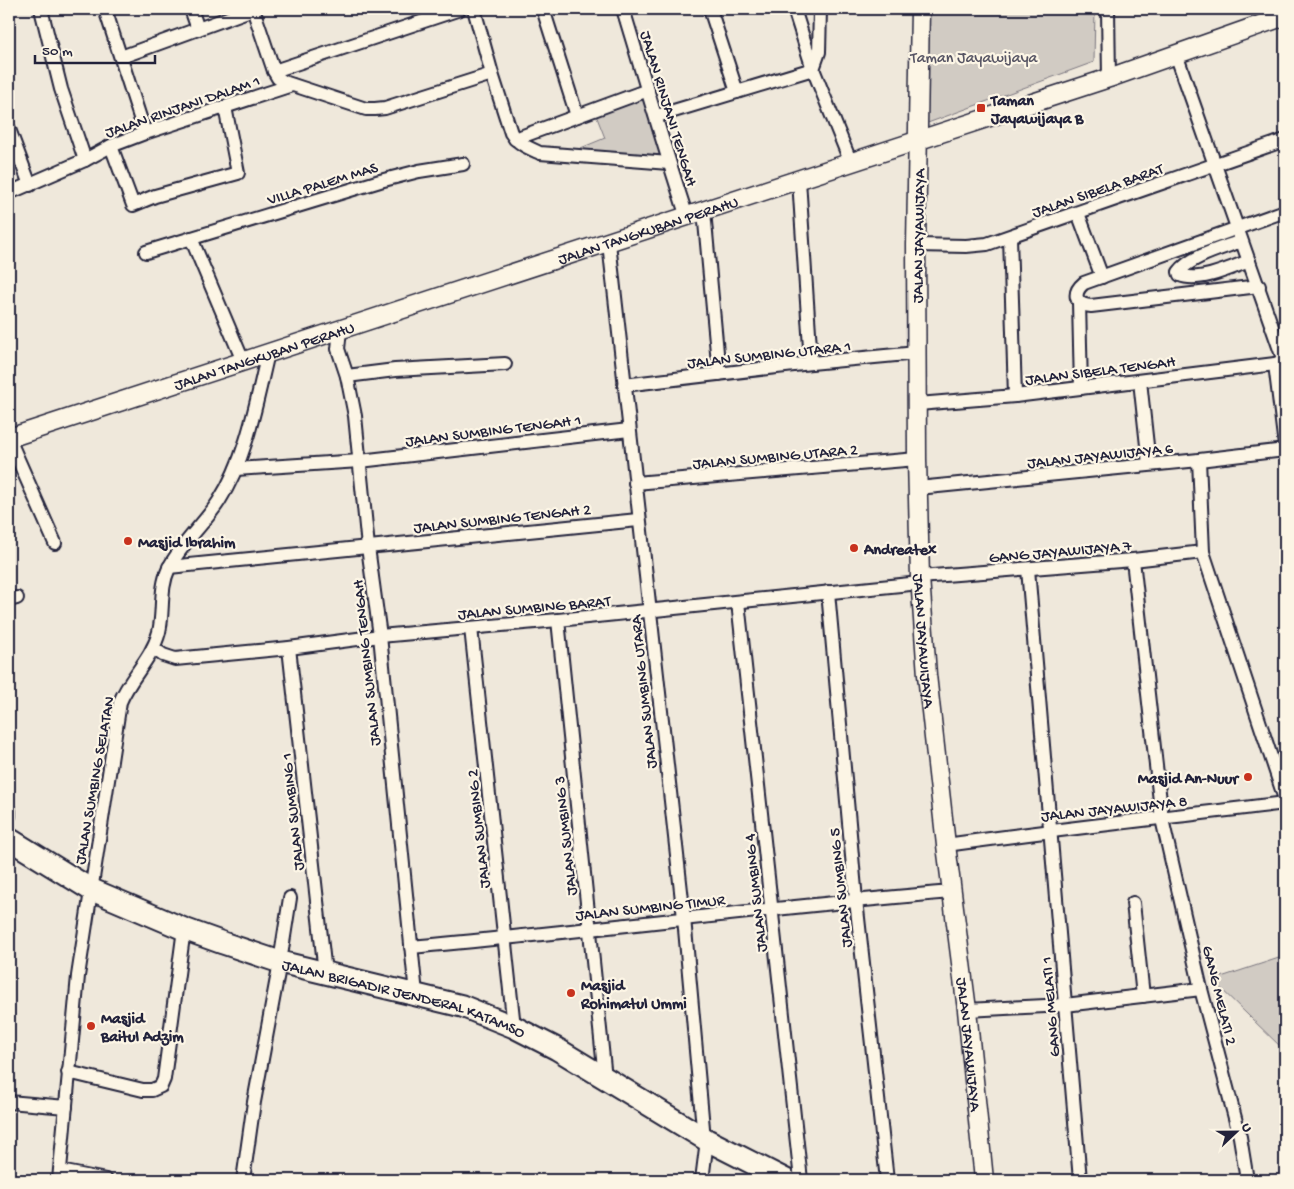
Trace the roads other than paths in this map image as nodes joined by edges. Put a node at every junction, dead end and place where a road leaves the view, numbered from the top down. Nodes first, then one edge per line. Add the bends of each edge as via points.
1 (41, 9) edge
2 (105, 9) edge
3 (191, 9) edge
4 (253, 9) edge
5 (460, 9) edge
6 (474, 9) edge
7 (543, 9) edge
8 (623, 9) edge
9 (710, 9) edge
10 (794, 9) edge
11 (820, 9) edge
12 (920, 9) edge
13 (1108, 9) edge
14 (430, 14) edge
15 (1285, 16) edge
16 (198, 29) junction
17 (1176, 54) junction
18 (121, 57) junction
19 (813, 69) junction
20 (274, 71) junction
21 (492, 74) junction
22 (1109, 78) junction
23 (292, 85) junction
24 (648, 90) junction
25 (738, 92) junction
26 (225, 107) junction
27 (577, 116) junction
28 (656, 116) junction
29 (9, 129) edge
30 (145, 133) junction
31 (515, 139) junction
32 (918, 140) junction
33 (1285, 140) edge
34 (111, 146) junction
35 (84, 160) junction
36 (669, 163) junction
37 (851, 163) junction
38 (463, 164) dead end
39 (1215, 165) junction
40 (799, 180) junction
41 (30, 185) junction
42 (9, 194) edge
43 (1285, 211) edge
44 (1078, 213) junction
45 (696, 214) junction
46 (1237, 227) junction
47 (1010, 237) junction
48 (191, 238) junction
49 (1242, 241) junction
50 (609, 242) junction
51 (916, 245) junction
52 (146, 252) dead end
53 (1249, 261) junction
54 (1102, 277) junction
55 (1259, 286) junction
56 (1079, 302) junction
57 (340, 330) junction
58 (268, 353) junction
59 (917, 353) junction
60 (243, 361) junction
61 (1281, 362) edge
62 (811, 363) junction
63 (505, 364) dead end
64 (720, 374) junction
65 (347, 376) junction
66 (1140, 381) junction
67 (624, 385) junction
68 (1081, 388) junction
69 (1015, 396) junction
70 (918, 404) junction
71 (629, 430) junction
72 (9, 439) edge
73 (1285, 448) edge
74 (917, 459) junction
75 (360, 460) junction
76 (1199, 460) junction
77 (1149, 464) junction
78 (236, 469) junction
79 (635, 483) junction
80 (918, 488) junction
81 (638, 520) junction
82 (55, 543) dead end
83 (368, 547) junction
84 (1202, 552) junction
85 (1133, 560) junction
86 (169, 567) junction
87 (1028, 569) junction
88 (920, 580) junction
89 (828, 592) junction
90 (738, 602) junction
91 (649, 611) junction
92 (558, 620) junction
93 (471, 628) junction
94 (380, 636) junction
95 (153, 648) junction
96 (289, 648) junction
97 (1285, 801) edge
98 (9, 811) edge
99 (9, 816) edge
100 (1162, 819) junction
101 (1051, 830) junction
102 (9, 840) edge
103 (946, 845) junction
104 (90, 889) junction
105 (952, 892) junction
106 (290, 898) dead end
107 (856, 900) junction
108 (1133, 903) dead end
109 (772, 909) junction
110 (684, 918) junction
111 (590, 928) junction
112 (184, 929) junction
113 (505, 939) junction
114 (411, 947) junction
115 (280, 962) junction
116 (325, 973) junction
117 (1201, 989) junction
118 (416, 994) junction
119 (1144, 996) junction
120 (1065, 1005) junction
121 (967, 1010) junction
122 (514, 1027) junction
123 (68, 1072) junction
124 (605, 1078) junction
125 (9, 1102) edge
126 (66, 1107) junction
127 (705, 1140) junction
128 (59, 1176) edge
129 (106, 1180) edge
130 (243, 1180) edge
131 (702, 1180) edge
132 (786, 1180) edge
133 (801, 1180) edge
134 (887, 1180) edge
135 (984, 1180) edge
136 (1080, 1180) edge
137 (1247, 1180) edge

1 - 35 street via 61,89
2 - 18 street
3 - 16 street
4 - 16 street
4 - 20 street
5 - 14 street
6 - 21 street
7 - 27 street
8 - 24 street, JALAN RINJANI TENGAH
9 - 25 street
10 - 19 street
11 - 19 street via 819,52
12 - 32 main road, JALAN JAYAWIJAYA
13 - 22 street
14 - 20 street
15 - 17 main road, JALAN TANGKUBAN PERAHU
16 - 18 street
17 - 22 main road, JALAN TANGKUBAN PERAHU
17 - 39 street
18 - 30 street
19 - 25 street
19 - 37 street
20 - 23 street via 278,78
21 - 23 street via 375,109
21 - 31 street
22 - 32 main road, JALAN TANGKUBAN PERAHU
23 - 26 street, JALAN RINJANI DALAM 1
24 - 27 street
24 - 28 street, JALAN RINJANI TENGAH
25 - 28 street
26 - 30 street, JALAN RINJANI DALAM 1
26 - 34 street via 238,173 132,205
27 - 31 street
28 - 36 street, JALAN RINJANI TENGAH
29 - 41 street
30 - 34 street, JALAN RINJANI DALAM 1
31 - 36 street via 540,152
32 - 37 main road, JALAN TANGKUBAN PERAHU
32 - 51 main road, JALAN JAYAWIJAYA
33 - 39 street, JALAN SIBELA BARAT
34 - 35 street, JALAN RINJANI DALAM 1
35 - 41 street, JALAN RINJANI DALAM 1
36 - 45 street, JALAN RINJANI TENGAH
37 - 40 main road, JALAN TANGKUBAN PERAHU
38 - 48 street, VILLA PALEM MAS via 390,178
39 - 44 street, JALAN SIBELA BARAT
39 - 46 street
40 - 45 main road, JALAN TANGKUBAN PERAHU
40 - 62 street
41 - 42 street, JALAN RINJANI DALAM 1
43 - 46 street
44 - 47 street, JALAN SIBELA BARAT
44 - 54 street
45 - 50 main road, JALAN TANGKUBAN PERAHU
45 - 64 street, JALAN RINJANI TENGAH
46 - 49 street
46 - 54 street
47 - 51 street, JALAN SIBELA BARAT via 966,246
47 - 69 street
48 - 52 street, VILLA PALEM MAS
48 - 60 street
49 - 53 street
49 - 53 street via 1188,264 1179,272 1180,276 1203,276
50 - 57 main road, JALAN TANGKUBAN PERAHU
50 - 67 street, JALAN SUMBING UTARA
51 - 59 main road, JALAN JAYAWIJAYA
53 - 55 street
54 - 56 street via 1078,288
55 - 56 street via 1091,306
55 - 61 street
56 - 68 street
57 - 58 main road, JALAN TANGKUBAN PERAHU
57 - 65 street, JALAN SUMBING TENGAH via 338,349
58 - 60 main road, JALAN TANGKUBAN PERAHU
58 - 78 street, JALAN SUMBING SELATAN
59 - 62 street, JALAN SUMBING UTARA 1
59 - 70 main road, JALAN JAYAWIJAYA
60 - 72 main road, JALAN TANGKUBAN PERAHU
61 - 66 street, JALAN SIBELA TENGAH
61 - 73 street
62 - 64 street, JALAN SUMBING UTARA 1
63 - 65 street
64 - 67 street, JALAN SUMBING UTARA 1
65 - 75 street, JALAN SUMBING TENGAH
66 - 68 street, JALAN SIBELA TENGAH
66 - 77 street
67 - 71 street, JALAN SUMBING UTARA
68 - 69 street, JALAN SIBELA TENGAH
69 - 70 street, JALAN SIBELA TENGAH
70 - 74 main road, JALAN JAYAWIJAYA
71 - 75 street, JALAN SUMBING TENGAH 1
71 - 79 street, JALAN SUMBING UTARA
72 - 82 street
73 - 76 street, JALAN JAYAWIJAYA 6
74 - 79 street, JALAN SUMBING UTARA 2
74 - 80 main road, JALAN JAYAWIJAYA
75 - 78 street, JALAN SUMBING TENGAH 1
75 - 83 street, JALAN SUMBING TENGAH
76 - 77 street, JALAN JAYAWIJAYA 6
76 - 84 street
77 - 80 street, JALAN JAYAWIJAYA 6
78 - 86 street, JALAN SUMBING SELATAN via 218,502
79 - 81 street, JALAN SUMBING UTARA
80 - 88 main road, JALAN JAYAWIJAYA
81 - 83 street, JALAN SUMBING TENGAH 2
81 - 91 street, JALAN SUMBING UTARA
83 - 86 street, JALAN SUMBING TENGAH 2
83 - 94 street, JALAN SUMBING TENGAH
84 - 85 street, GANG JAYAWIJAYA 7
84 - 97 street
85 - 87 street, GANG JAYAWIJAYA 7
85 - 100 street, GANG MELATI 2
86 - 95 street, JALAN SUMBING SELATAN via 162,594 159,632
87 - 88 street, GANG JAYAWIJAYA 7
87 - 101 street, GANG MELATI 1
88 - 89 street, JALAN SUMBING BARAT
88 - 103 main road, JALAN JAYAWIJAYA
89 - 90 street, JALAN SUMBING BARAT
89 - 107 street, JALAN SUMBING 5
90 - 91 street, JALAN SUMBING BARAT
90 - 109 street, JALAN SUMBING 4
91 - 92 street, JALAN SUMBING BARAT
91 - 110 street, JALAN SUMBING UTARA
92 - 93 street, JALAN SUMBING BARAT
92 - 111 street, JALAN SUMBING 3
93 - 94 street, JALAN SUMBING BARAT
93 - 113 street, JALAN SUMBING 2
94 - 96 street, JALAN SUMBING BARAT
94 - 114 street, JALAN SUMBING TENGAH
95 - 96 street, JALAN SUMBING BARAT via 175,659
95 - 104 street, JALAN SUMBING SELATAN via 120,702
96 - 116 street, JALAN SUMBING 1
97 - 100 street, JALAN JAYAWIJAYA 8
98 - 99 street
100 - 101 street, JALAN JAYAWIJAYA 8
100 - 117 street, GANG MELATI 2
101 - 103 street, JALAN JAYAWIJAYA 8
101 - 120 street, GANG MELATI 1
102 - 104 highway, JALAN BRIGADIR JENDERAL KATAMSO
103 - 105 main road, JALAN JAYAWIJAYA
104 - 112 highway, JALAN BRIGADIR JENDERAL KATAMSO
104 - 123 street, JALAN SUMBING SELATAN
105 - 107 street, JALAN SUMBING TIMUR
105 - 121 main road, JALAN JAYAWIJAYA
106 - 115 street
107 - 109 street, JALAN SUMBING TIMUR
107 - 134 street, JALAN SUMBING 5
108 - 119 street
109 - 110 street, JALAN SUMBING TIMUR
109 - 133 street, JALAN SUMBING 4
110 - 111 street, JALAN SUMBING TIMUR
110 - 127 street, JALAN SUMBING UTARA
111 - 113 street, JALAN SUMBING TIMUR
111 - 124 street, JALAN SUMBING 3
112 - 115 highway, JALAN BRIGADIR JENDERAL KATAMSO
112 - 123 street via 162,1086 144,1090
113 - 114 street, JALAN SUMBING TIMUR
113 - 122 street, JALAN SUMBING 2
114 - 118 street, JALAN SUMBING TENGAH
115 - 116 highway, JALAN BRIGADIR JENDERAL KATAMSO
115 - 130 street
116 - 118 highway, JALAN BRIGADIR JENDERAL KATAMSO
117 - 119 street
117 - 137 street, GANG MELATI 2 via 1234,1110
118 - 122 highway, JALAN BRIGADIR JENDERAL KATAMSO via 462,1006
119 - 120 street
120 - 121 street
120 - 136 street, GANG MELATI 1
121 - 135 main road, JALAN JAYAWIJAYA
122 - 124 highway, JALAN BRIGADIR JENDERAL KATAMSO
123 - 126 street, JALAN SUMBING SELATAN
124 - 127 highway, JALAN BRIGADIR JENDERAL KATAMSO
125 - 126 street
126 - 128 street, JALAN SUMBING SELATAN
127 - 131 street, JALAN SUMBING UTARA
127 - 132 highway, JALAN BRIGADIR JENDERAL KATAMSO
128 - 129 street

